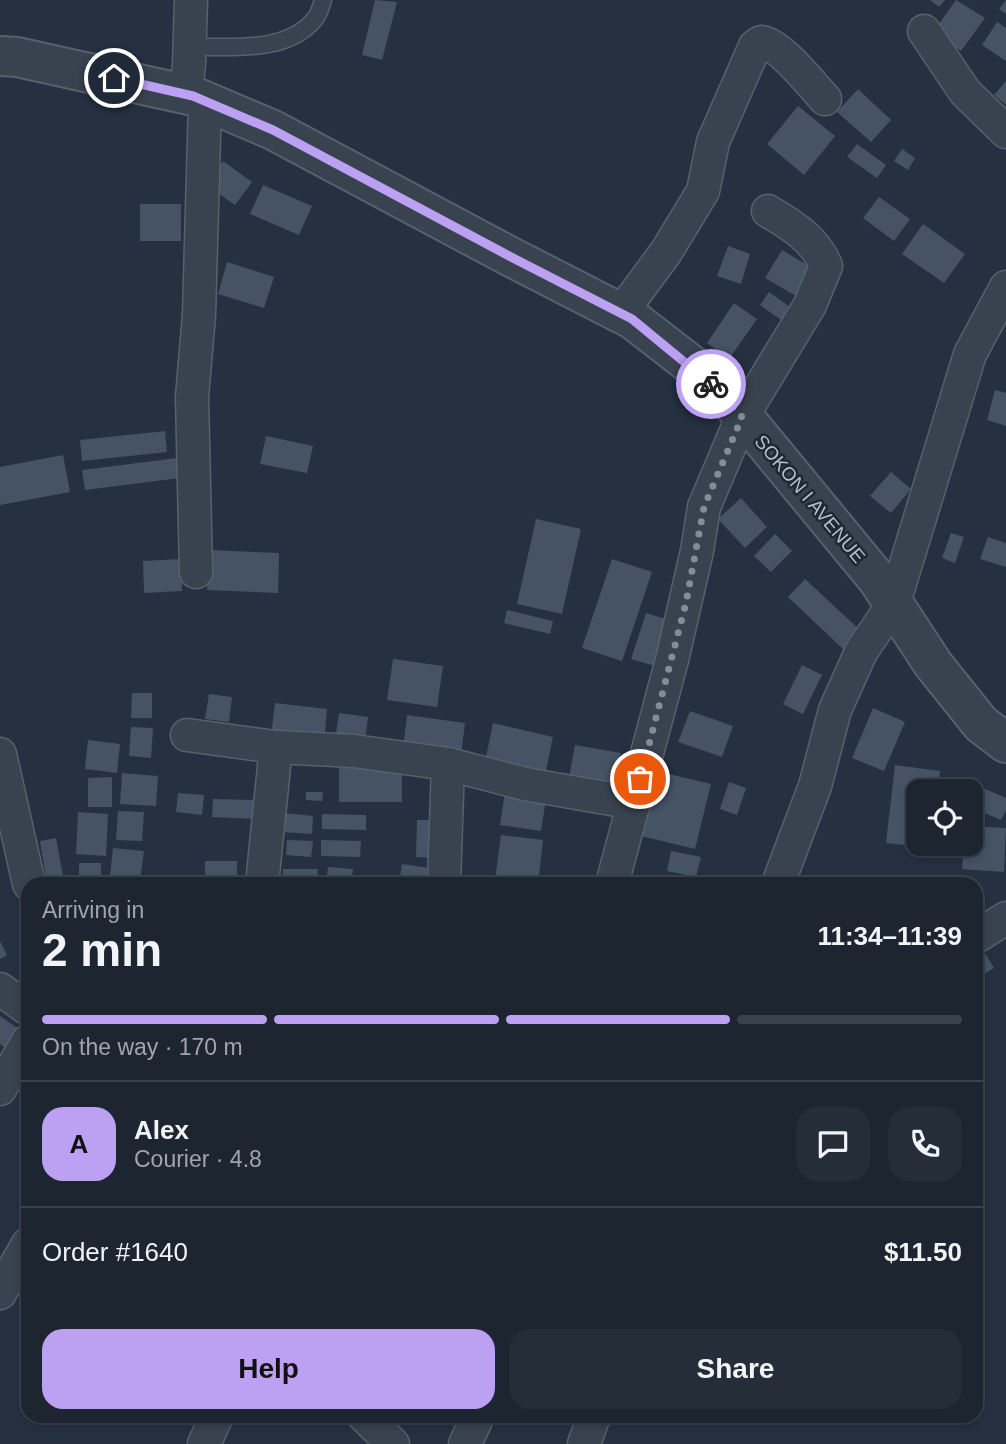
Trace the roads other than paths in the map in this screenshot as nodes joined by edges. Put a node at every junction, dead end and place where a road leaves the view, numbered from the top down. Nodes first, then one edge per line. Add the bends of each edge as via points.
1 (191, 0) edge
2 (323, 0) edge
3 (924, 32) dead end
4 (190, 47) junction
5 (0, 56) edge
6 (195, 98) junction
7 (825, 99) dead end
8 (1006, 132) edge
9 (768, 211) dead end
10 (1006, 287) edge
11 (621, 313) junction
12 (742, 417) junction
13 (196, 572) dead end
14 (894, 603) junction
15 (187, 736) dead end
16 (1006, 743) edge
17 (276, 747) junction
18 (0, 754) edge
19 (448, 764) junction
20 (634, 803) junction
21 (27, 877) edge
22 (263, 877) edge
23 (444, 877) edge
24 (614, 877) edge
25 (781, 877) edge
26 (1006, 918) edge
27 (983, 933) edge
28 (0, 989) edge
29 (21, 1004) edge
30 (21, 1053) edge
31 (0, 1089) edge
32 (21, 1256) edge
33 (0, 1293) edge
34 (214, 1423) edge
35 (370, 1423) edge
36 (475, 1423) edge
37 (591, 1423) edge
38 (204, 1444) edge
39 (391, 1444) edge
40 (465, 1444) edge
41 (583, 1444) edge

1 - 4 street
2 - 4 lane via 316,19 296,36 274,44
3 - 8 street via 965,92
4 - 6 street
5 - 6 street, SOKON I AVENUE
6 - 11 street, SOKON I AVENUE via 273,130
6 - 13 street via 199,315 192,397
7 - 11 street via 783,55 765,41 758,43 713,142 703,191
9 - 12 street via 810,240 826,266 810,305
10 - 14 street via 970,354
11 - 12 street, SOKON I AVENUE via 694,368
12 - 14 street, SOKON I AVENUE
12 - 20 street via 704,507 686,603
14 - 16 street, SOKON I AVENUE via 933,664 981,724
14 - 25 street via 861,652 835,710 815,786
15 - 17 street
17 - 19 street via 354,751
17 - 22 street
18 - 21 street
19 - 20 street
19 - 23 street
20 - 24 street
26 - 27 street
28 - 29 street
30 - 31 street
32 - 33 street
34 - 38 street
35 - 39 street
36 - 40 street
37 - 41 street

